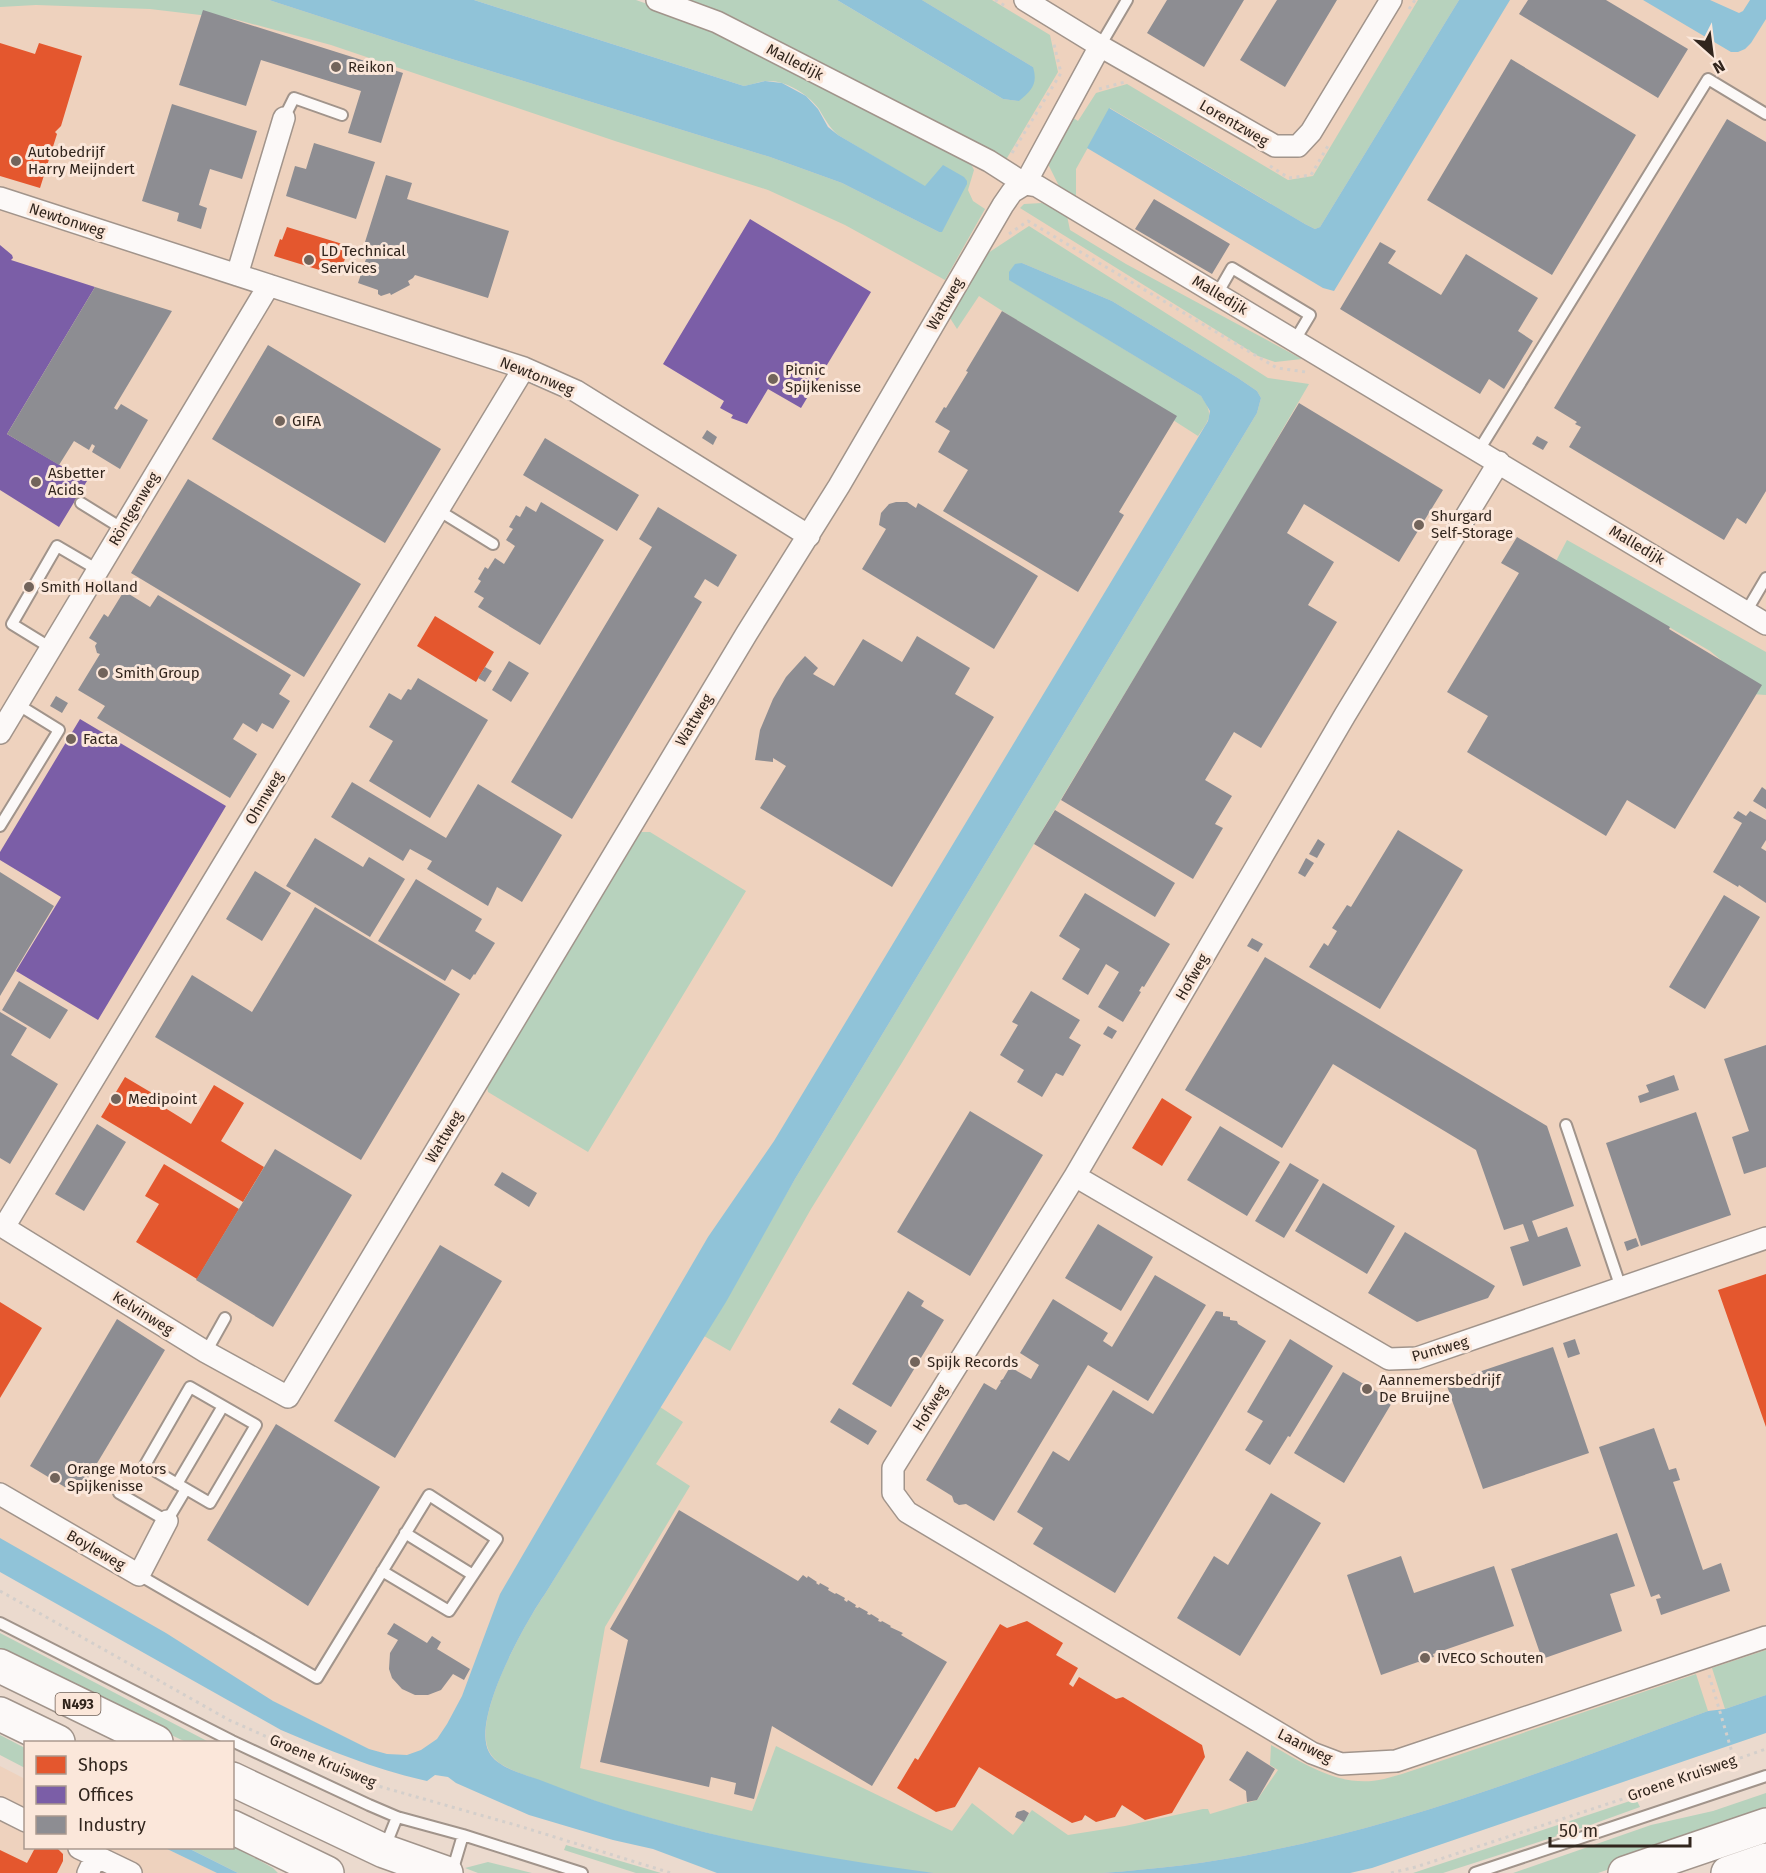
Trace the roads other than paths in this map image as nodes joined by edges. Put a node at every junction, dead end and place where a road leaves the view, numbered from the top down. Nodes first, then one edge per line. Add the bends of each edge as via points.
1 (657, 0) edge
2 (1127, 0) edge
3 (1391, 0) edge
4 (1019, 6) edge
5 (1100, 46) junction
6 (1766, 114) edge
7 (342, 115) dead end
8 (284, 118) joint
9 (1025, 184) junction
10 (0, 198) edge
11 (237, 275) junction
12 (269, 285) junction
13 (1217, 294) junction
14 (1295, 340) junction
15 (524, 369) junction
16 (1479, 450) junction
17 (1499, 462) junction
18 (81, 503) dead end
19 (438, 510) junction
20 (123, 529) junction
21 (809, 536) junction
22 (493, 544) dead end
23 (98, 570) junction
24 (1766, 578) edge
25 (1746, 612) junction
26 (1766, 624) edge
27 (51, 648) junction
28 (18, 704) junction
29 (0, 734) edge
30 (0, 826) edge
31 (1566, 1125) dead end
32 (1075, 1176) junction
33 (2, 1226) edge
34 (1766, 1239) edge
35 (1621, 1288) junction
36 (225, 1318) dead end
37 (206, 1352) junction
38 (288, 1397) joint
39 (223, 1406) junction
40 (181, 1486) junction
41 (119, 1493) dead end
42 (892, 1493) joint
43 (0, 1494) edge
44 (167, 1521) junction
45 (405, 1533) junction
46 (382, 1571) junction
47 (139, 1575) junction
48 (473, 1575) junction
49 (0, 1623) edge
50 (1766, 1637) edge
51 (0, 1665) edge
52 (0, 1714) edge
53 (54, 1741) edge
54 (152, 1741) edge
55 (234, 1741) edge
56 (234, 1741) edge
57 (1766, 1776) edge
58 (234, 1780) edge
59 (0, 1808) edge
60 (397, 1817) junction
61 (24, 1820) edge
62 (1766, 1825) edge
63 (234, 1828) edge
64 (463, 1835) junction
65 (88, 1859) edge
66 (1766, 1860) edge
67 (386, 1866) edge
68 (131, 1873) edge
69 (327, 1873) edge
70 (446, 1873) edge
71 (452, 1873) edge
72 (582, 1873) edge
73 (1475, 1873) edge
74 (1624, 1873) edge
75 (1728, 1873) edge

1 - 9 street, Malledijk via 717,22 989,161
2 - 5 lane
3 - 5 street, Lorentzweg via 1311,132 1298,146 1275,146
4 - 5 street, Lorentzweg
5 - 9 street, Wattweg
6 - 16 lane via 1708,79
7 - 8 lane via 294,98
8 - 11 street
9 - 13 street, Malledijk via 1037,186
9 - 21 street, Wattweg via 1012,192 1003,205
10 - 11 street, Newtonweg
11 - 12 street, Newtonweg
12 - 15 street, Newtonweg
12 - 20 street, Röntgenweg
13 - 14 street, Malledijk
13 - 14 lane via 1232,268 1310,315
14 - 16 street, Malledijk
15 - 19 street, Ohmweg
15 - 21 street, Newtonweg via 576,391
16 - 17 street, Malledijk
17 - 25 street, Malledijk
17 - 32 street, Hofweg
18 - 20 lane
19 - 22 lane
19 - 33 street, Ohmweg
20 - 23 street, Röntgenweg
21 - 38 street, Wattweg
23 - 27 street, Röntgenweg
23 - 27 lane via 57,546 12,624
24 - 25 lane
25 - 26 street, Malledijk
27 - 28 street, Röntgenweg
28 - 29 street, Röntgenweg
28 - 30 lane via 59,730
31 - 35 lane
32 - 35 street, Puntweg via 1389,1359 1417,1358
32 - 42 street, Hofweg via 893,1468
33 - 37 street, Kelvinweg
34 - 35 street, Puntweg
36 - 37 lane
37 - 38 street, Kelvinweg
39 - 40 lane
39 - 40 lane via 256,1425 210,1503
39 - 40 lane via 190,1387 145,1465
40 - 44 lane
41 - 44 lane
42 - 50 street, Laanweg via 907,1512 1312,1753 1341,1764 1396,1761
43 - 47 street, Boyleweg
44 - 47 street, Boyleweg
45 - 46 lane
45 - 48 lane
45 - 48 lane via 429,1495 496,1539
46 - 47 lane via 317,1678
46 - 48 lane via 449,1611
49 - 56 lane
51 - 54 main road, N493
52 - 53 main road
55 - 60 lane
57 - 73 lane
58 - 67 main road
59 - 61 street
60 - 64 lane
60 - 67 lane
62 - 74 main road
63 - 69 main road
64 - 71 lane
64 - 72 lane
65 - 68 street
66 - 75 main road
67 - 70 main road

